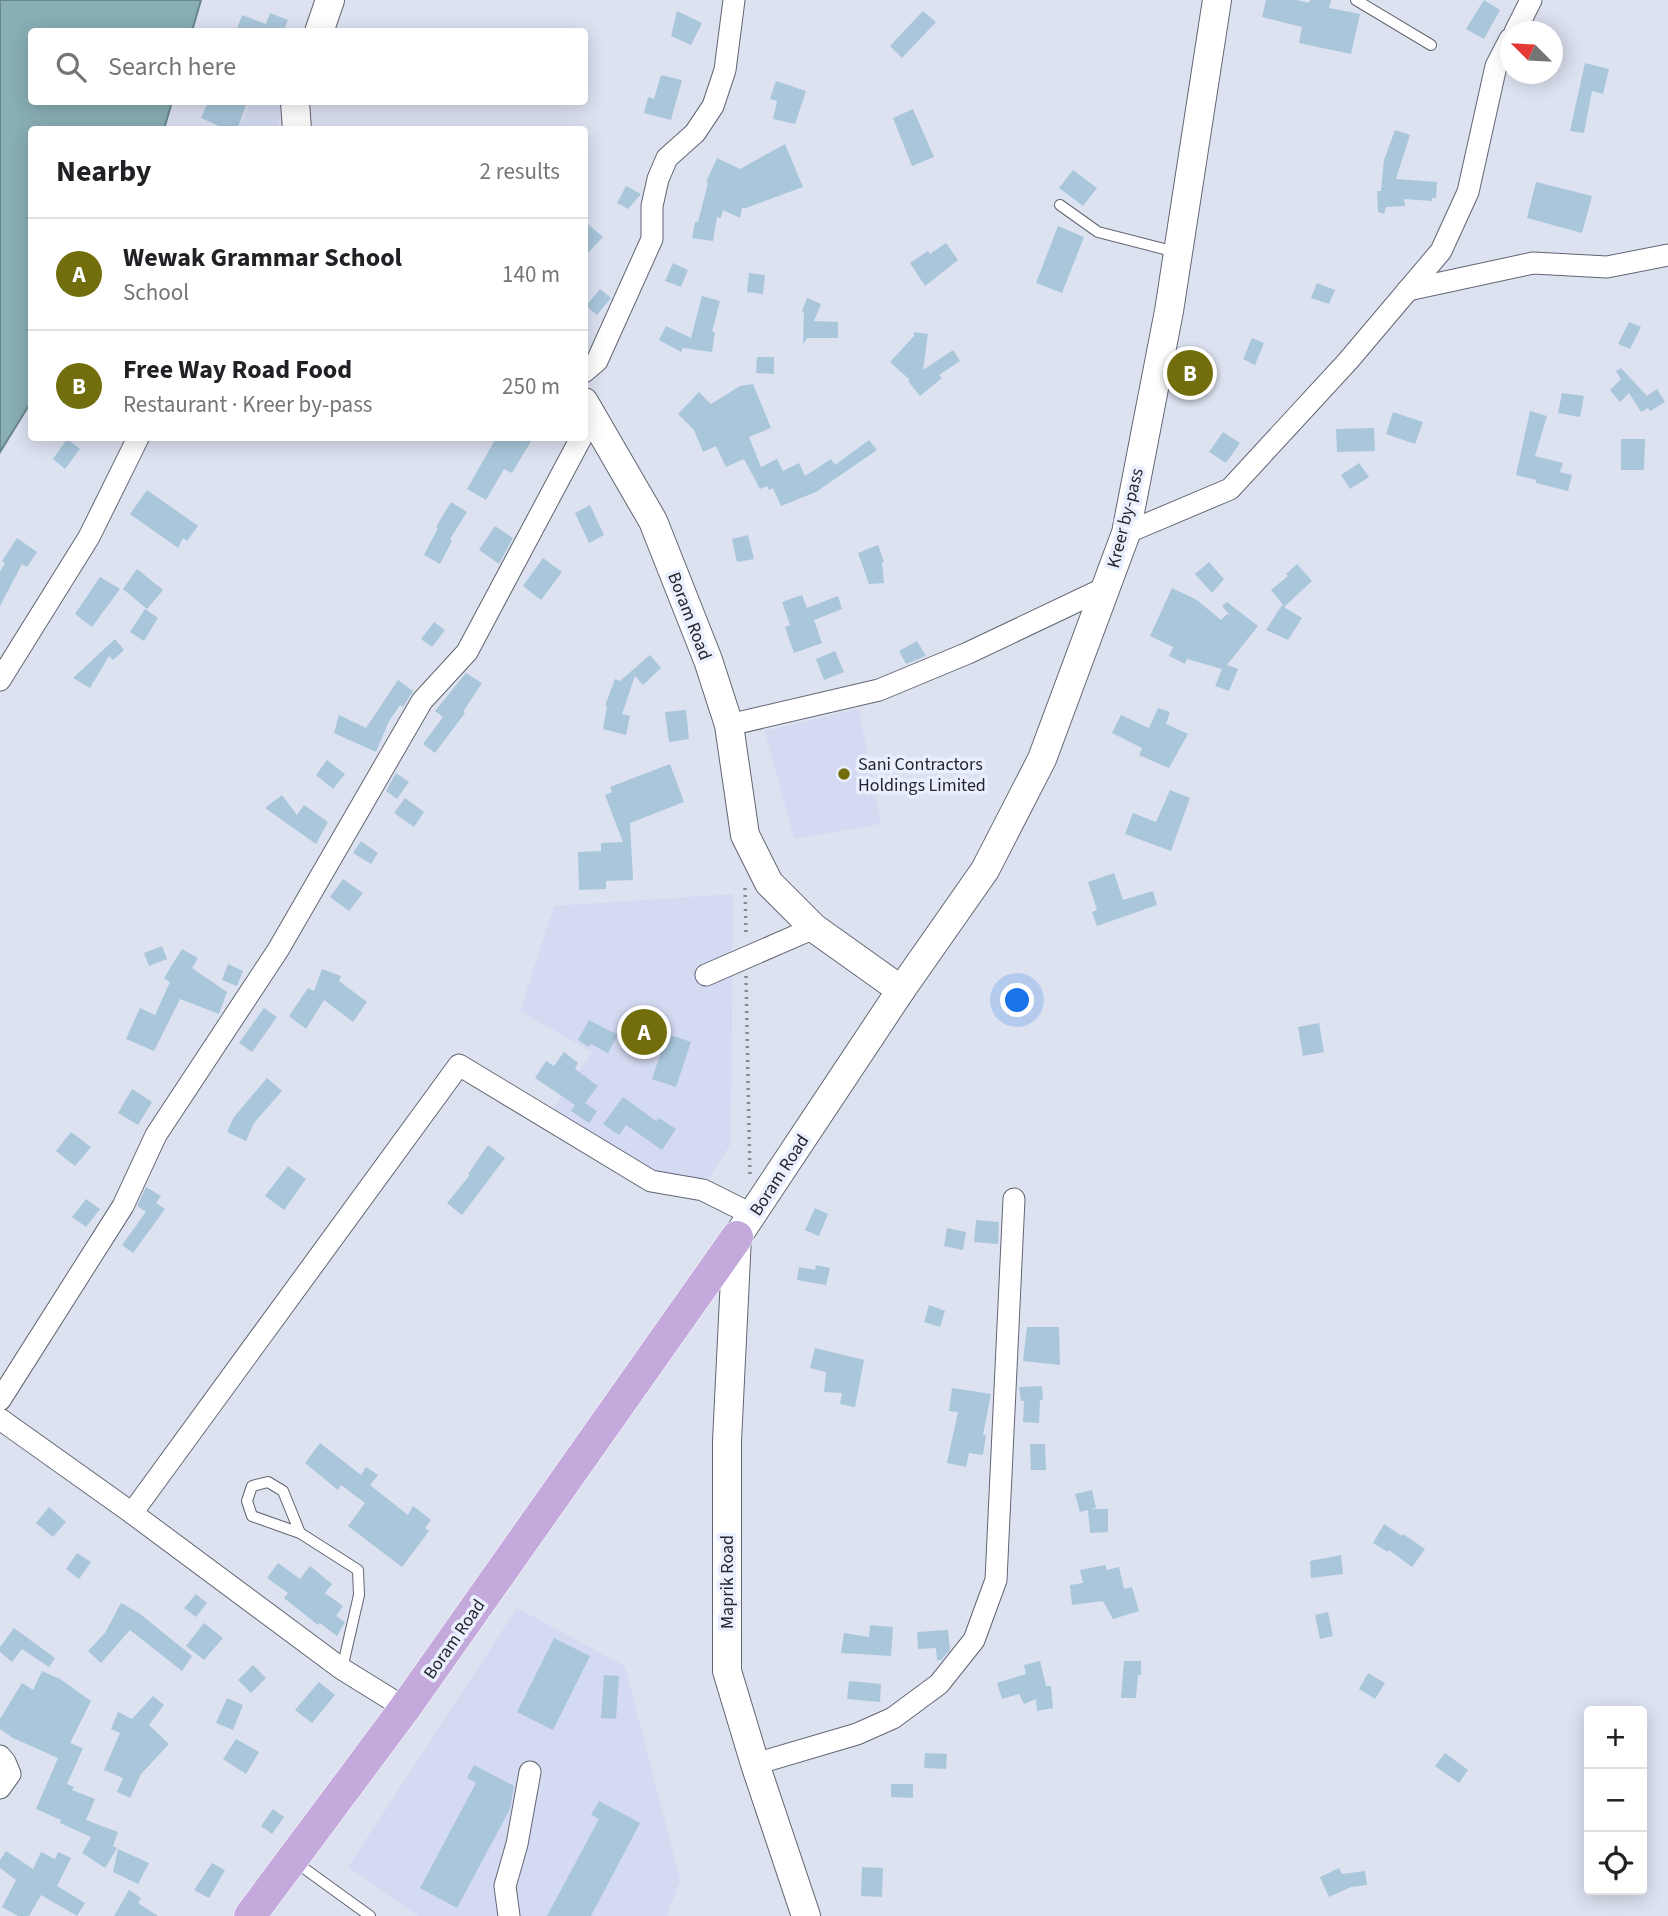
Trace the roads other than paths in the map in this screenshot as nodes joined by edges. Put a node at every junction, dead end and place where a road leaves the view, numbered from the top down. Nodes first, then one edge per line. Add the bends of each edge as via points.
1 (330, 0) edge
2 (734, 0) edge
3 (1217, 0) edge
4 (1356, 0) edge
5 (1531, 0) edge
6 (1520, 21) edge
7 (320, 28) edge
8 (1431, 45) dead end
9 (1500, 58) edge
10 (295, 105) edge
11 (297, 126) edge
12 (1060, 205) dead end
13 (1178, 253) junction
14 (1668, 255) edge
15 (1408, 290) junction
16 (588, 368) edge
17 (588, 424) edge
18 (137, 441) edge
19 (576, 441) edge
20 (1126, 533) junction
21 (1107, 587) junction
22 (0, 680) edge
23 (729, 725) junction
24 (814, 928) junction
25 (706, 975) dead end
26 (901, 990) junction
27 (1014, 1199) dead end
28 (745, 1226) junction
29 (0, 1400) edge
30 (0, 1419) edge
31 (132, 1513) junction
32 (300, 1533) junction
33 (342, 1669) junction
34 (405, 1708) junction
35 (0, 1755) edge
36 (755, 1764) junction
37 (530, 1772) dead end
38 (0, 1788) edge
39 (291, 1860) junction
40 (250, 1916) edge
41 (370, 1916) edge
42 (509, 1916) edge
43 (806, 1916) edge

1 - 7 main road
2 - 16 street via 725,70 713,106 695,133 667,158 652,206 652,239 597,360
3 - 13 main road, Kreer by-pass
4 - 8 lane
5 - 6 street
9 - 15 street via 1468,192 1441,251
10 - 11 main road
12 - 13 lane via 1098,232
13 - 20 main road, Kreer by-pass
14 - 15 street via 1607,267 1533,263
15 - 20 street via 1230,489
17 - 23 main road, Boram Road via 653,521
18 - 22 street via 89,537
19 - 29 street via 467,652 422,701 278,950 156,1135 122,1206
20 - 21 main road, Kreer by-pass
21 - 23 street via 879,690
21 - 26 main road, Kreer by-pass via 1042,759 992,858
23 - 24 main road, Boram Road via 744,835 769,883
24 - 25 street
24 - 26 main road, Boram Road
26 - 28 main road, Boram Road
27 - 36 street via 996,1580 974,1640 939,1684 893,1718 858,1734
28 - 31 street via 703,1190 651,1181 459,1065
28 - 34 main road, Boram Road
28 - 36 main road, Maprik Road via 727,1441 727,1671
30 - 31 street
31 - 33 street
32 - 32 lane via 283,1491 268,1482 252,1486 247,1501 252,1516
32 - 33 lane via 358,1570 359,1595
33 - 34 street
34 - 39 main road, Boram Road
35 - 38 street via 10,1774
36 - 43 main road, Maprik Road
37 - 42 street via 505,1885
39 - 40 main road, Boram Road
39 - 41 lane

